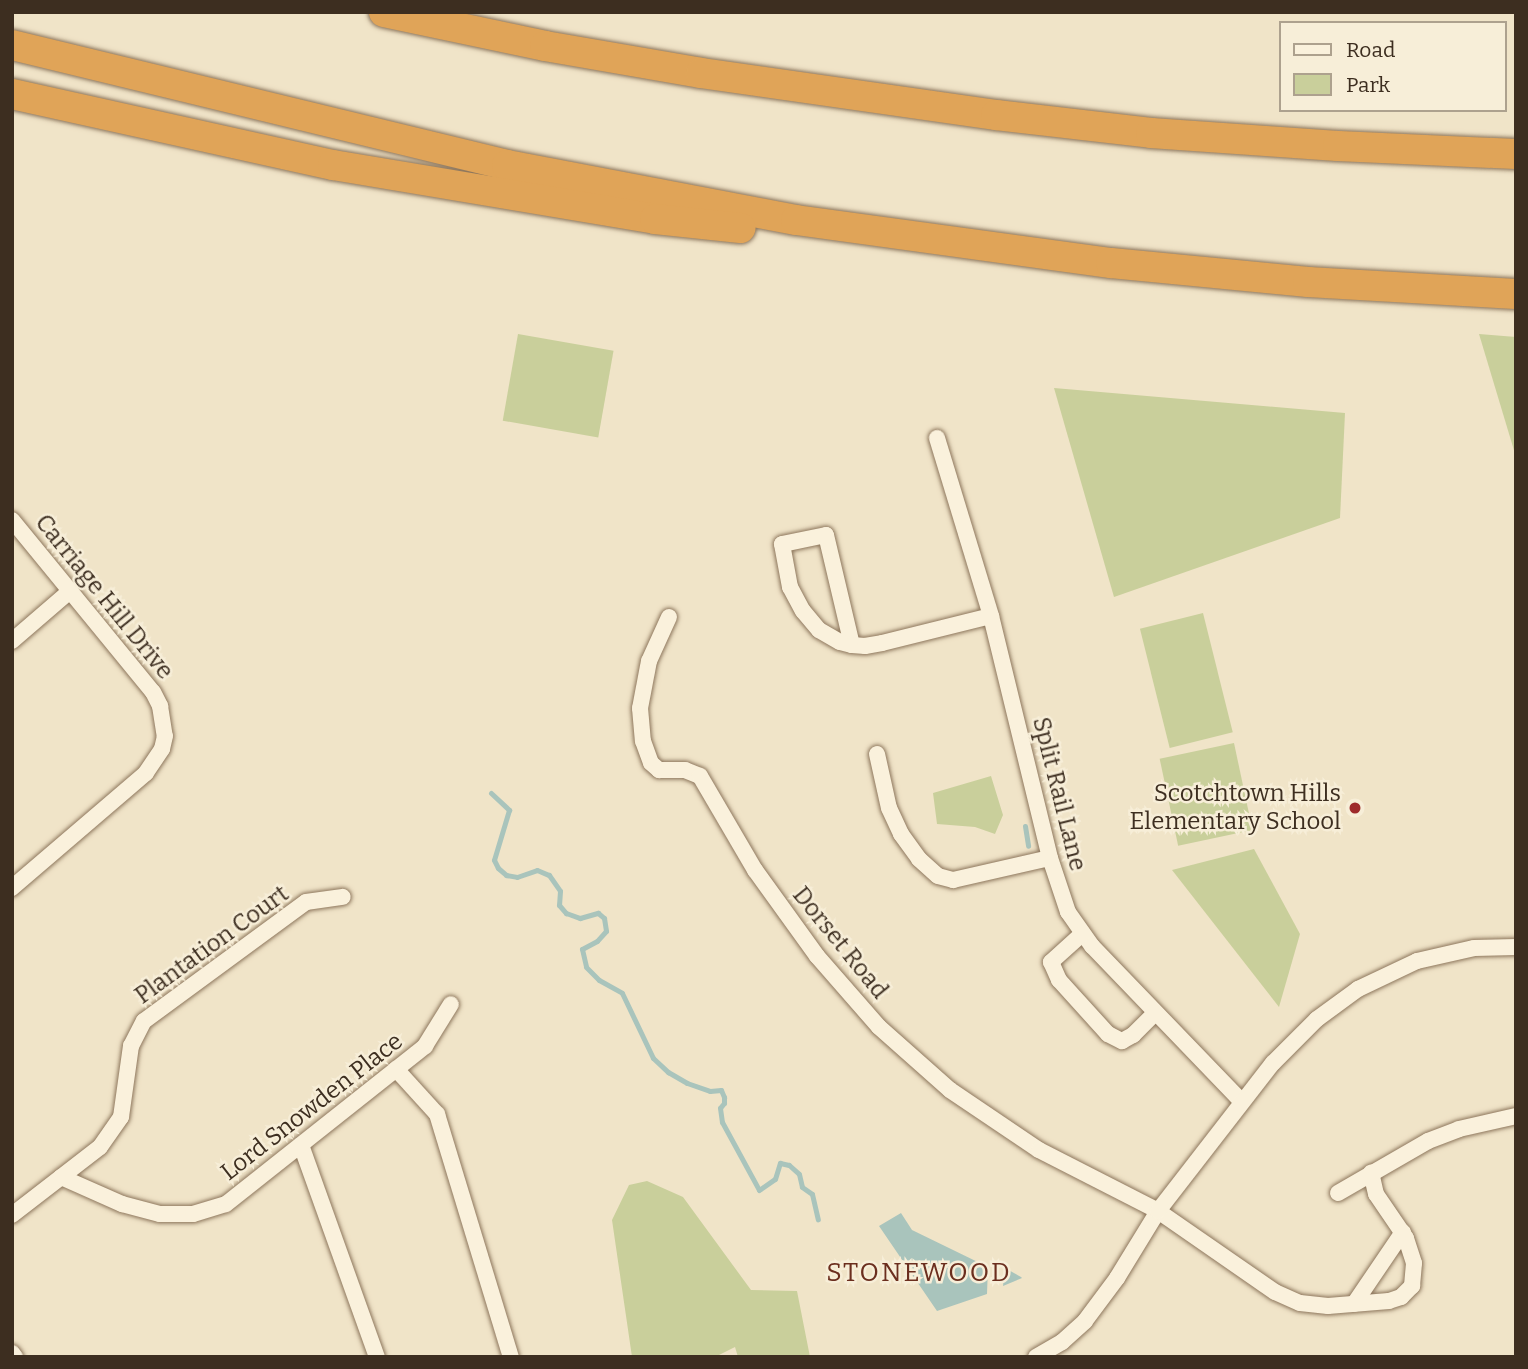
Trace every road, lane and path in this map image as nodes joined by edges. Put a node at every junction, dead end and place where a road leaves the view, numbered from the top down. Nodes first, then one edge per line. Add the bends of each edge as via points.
1 (384, 12) edge
2 (12, 45) edge
3 (12, 94) edge
4 (1516, 154) edge
5 (950, 243) junction
6 (1516, 294) edge
7 (937, 438) dead end
8 (12, 520) edge
9 (70, 591) junction
10 (991, 616) junction
11 (669, 617) dead end
12 (12, 641) edge
13 (852, 645) junction
14 (877, 754) dead end
15 (1050, 858) junction
16 (12, 888) edge
17 (343, 897) dead end
18 (1082, 934) junction
19 (1516, 947) edge
20 (451, 1004) dead end
21 (1155, 1013) junction
22 (396, 1069) junction
23 (1242, 1102) junction
24 (1516, 1116) edge
25 (301, 1145) junction
26 (1371, 1173) junction
27 (61, 1177) junction
28 (1338, 1193) dead end
29 (1158, 1211) junction
30 (12, 1215) edge
31 (1403, 1232) junction
32 (1354, 1304) junction
33 (377, 1357) edge
34 (511, 1357) edge
35 (1036, 1357) edge

1 - 4 highway via 701,73 996,115 1151,133
2 - 5 highway via 507,165 796,220
3 - 5 highway via 333,165 550,203 683,222
5 - 6 highway via 1308,282
7 - 10 street, Split Rail Lane
8 - 9 street, Carriage Hill Drive
9 - 12 street
9 - 16 street, Carriage Hill Drive via 153,692 165,736 162,750 146,773
10 - 13 street via 882,643
10 - 15 street, Split Rail Lane
11 - 29 street, Dorset Road via 653,648 642,699 643,741 651,764 659,770 695,772 705,780 783,911 860,1007 912,1059 1039,1150
13 - 13 street via 826,535 782,544 790,587 803,611 819,630
14 - 15 street via 889,808 905,841 938,876 953,880
15 - 18 street, Split Rail Lane via 1063,901
17 - 27 street, Plantation Court via 306,902 144,1021 131,1046 121,1117 100,1147
18 - 21 street, Split Rail Lane
18 - 21 street via 1051,962 1059,980 1108,1034 1122,1041
19 - 23 street via 1448,952 1358,989 1296,1038
20 - 22 street, Lord Snowden Place via 425,1046
21 - 23 street, Split Rail Lane
22 - 25 street, Lord Snowden Place
22 - 34 street via 437,1114
23 - 29 street
24 - 26 street via 1428,1141
25 - 27 street, Lord Snowden Place via 226,1204 194,1214 160,1214 122,1204
25 - 33 street
26 - 28 street
26 - 31 street via 1376,1194
27 - 30 street, Plantation Court
29 - 32 street via 1287,1299 1311,1306
29 - 35 street via 1085,1321
31 - 32 street
31 - 32 street via 1414,1263 1412,1286 1389,1301

